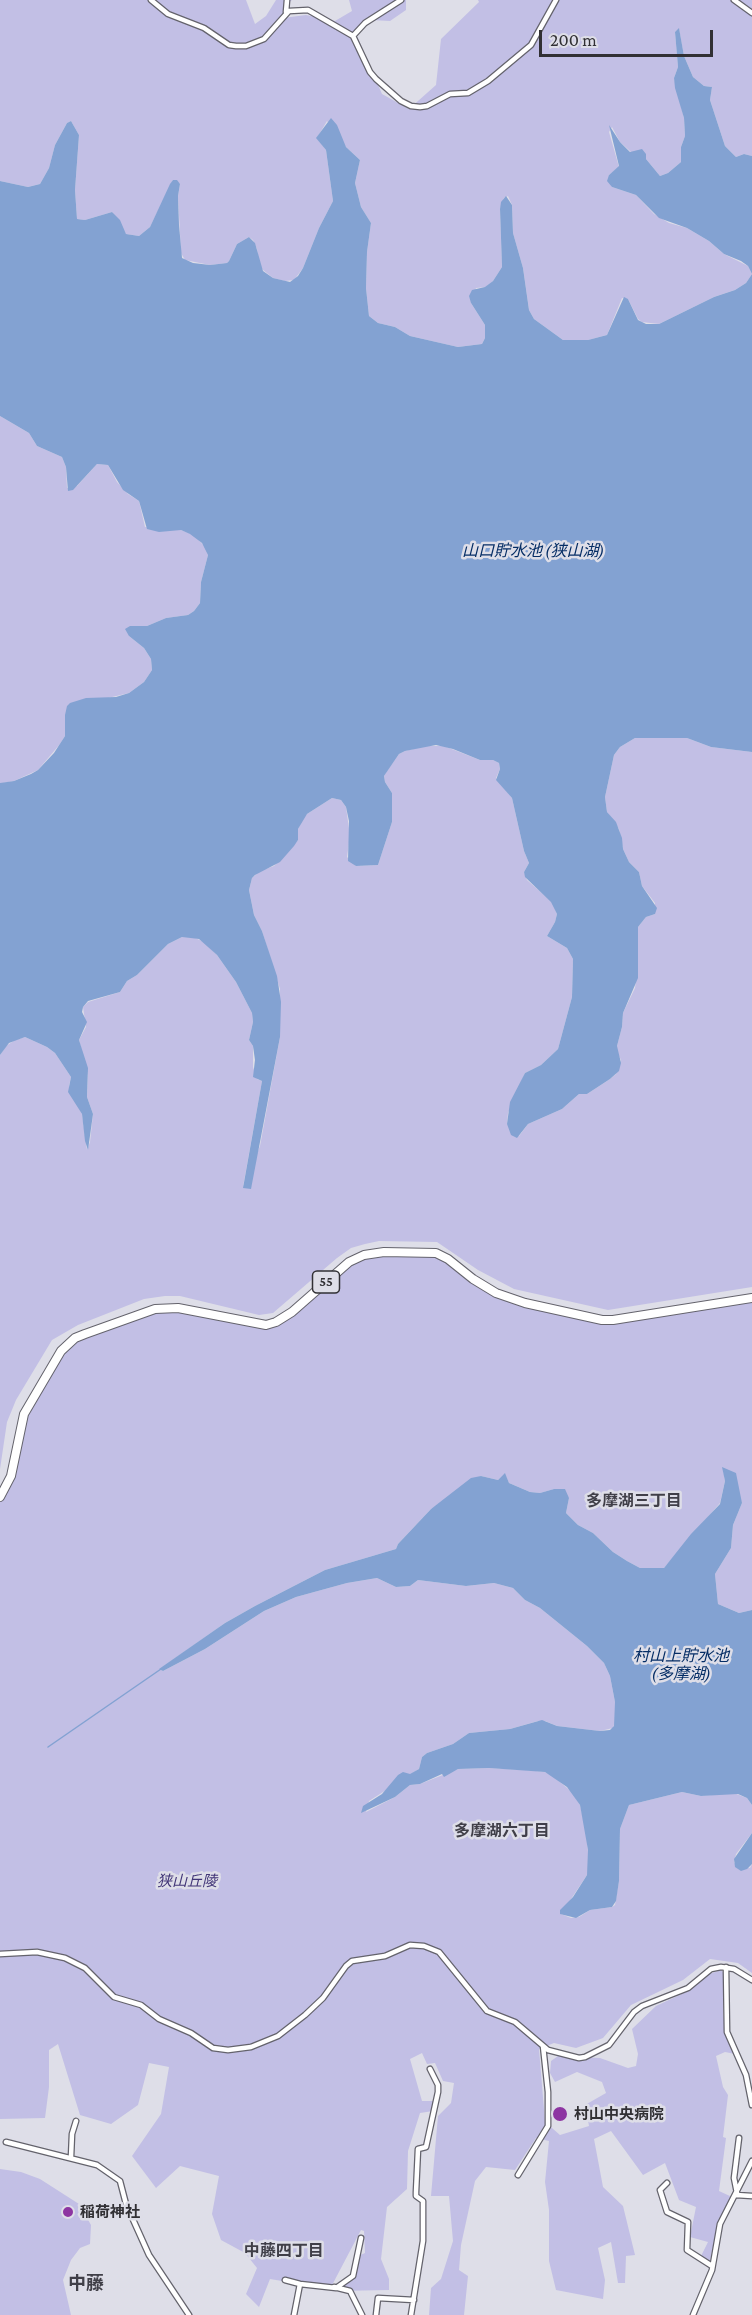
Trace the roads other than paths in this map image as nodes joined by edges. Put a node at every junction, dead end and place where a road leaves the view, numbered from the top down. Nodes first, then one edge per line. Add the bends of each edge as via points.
1 (151, 0) edge
2 (286, 0) edge
3 (401, 0) edge
4 (556, 0) edge
5 (734, 0) edge
6 (286, 12) junction
7 (752, 14) edge
8 (353, 36) junction
9 (752, 1298) edge
10 (0, 1497) edge
11 (0, 1954) edge
12 (726, 1967) junction
13 (752, 1980) edge
14 (543, 2046) junction
15 (430, 2070) dead end
16 (752, 2105) edge
17 (76, 2121) dead end
18 (739, 2138) dead end
19 (6, 2142) dead end
20 (71, 2157) junction
21 (752, 2161) edge
22 (518, 2175) dead end
23 (667, 2183) dead end
24 (736, 2194) junction
25 (752, 2196) edge
26 (361, 2238) dead end
27 (712, 2266) junction
28 (285, 2280) dead end
29 (300, 2284) junction
30 (334, 2287) junction
31 (414, 2300) junction
32 (189, 2315) edge
33 (294, 2315) edge
34 (362, 2315) edge
35 (376, 2315) edge
36 (411, 2315) edge
37 (693, 2315) edge

1 - 6 street via 168,14 204,28 229,45 246,46 264,39
2 - 6 street
3 - 8 street via 365,23
4 - 8 street via 531,45 488,81 468,93 450,94 427,106 411,106 401,101 376,79
5 - 7 street
6 - 8 street via 308,10
9 - 10 main road, 55 via 597,1320 496,1293 440,1255 419,1251 364,1255 349,1262 292,1312 266,1325 178,1308 155,1309 75,1338 61,1351 24,1414 11,1476
11 - 14 street via 37,1952 65,1958 89,1971 114,1997 141,2005 213,2048 228,2050 250,2047 278,2036 323,1998 352,1961 385,1956 410,1945 424,1946 439,1952 484,2009 515,2022
12 - 13 street
12 - 14 street via 711,1969 690,1987 642,2006 609,2045 585,2058 554,2053
12 - 16 street via 727,2032 746,2075
14 - 22 street via 548,2126
15 - 31 street via 438,2092 426,2147 417,2149 416,2196 423,2201 423,2241
17 - 20 street
18 - 24 street
19 - 20 street
20 - 32 street via 98,2165 120,2181 149,2255
21 - 24 street
23 - 27 street via 660,2190 667,2212 688,2222 687,2250
24 - 25 street
24 - 27 street via 720,2224
26 - 30 street via 353,2276
27 - 37 street
28 - 29 street
29 - 30 street
29 - 33 street
30 - 34 street via 350,2291
31 - 35 street via 378,2298
31 - 36 street

